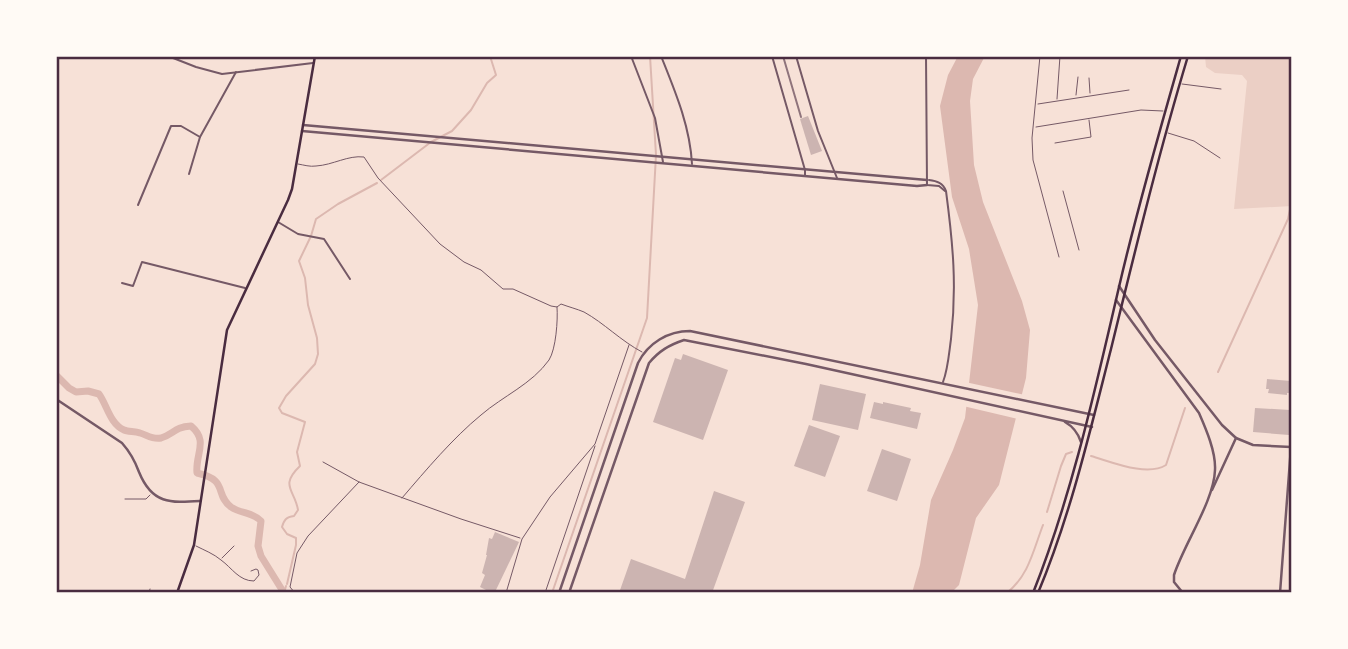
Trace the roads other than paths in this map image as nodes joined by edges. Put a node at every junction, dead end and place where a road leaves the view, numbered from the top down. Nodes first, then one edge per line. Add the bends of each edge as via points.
1 (168, 56) edge
2 (315, 56) edge
3 (631, 56) edge
4 (661, 56) edge
5 (772, 56) edge
6 (796, 56) edge
7 (926, 56) edge
8 (1040, 56) edge
9 (1060, 56) edge
10 (1181, 56) edge
11 (1188, 56) edge
12 (314, 63) junction
13 (237, 71) junction
14 (1078, 77) dead end
15 (1088, 78) dead end
16 (1180, 84) junction
17 (1129, 89) dead end
18 (1221, 89) dead end
19 (1090, 96) junction
20 (1076, 98) junction
21 (1057, 101) junction
22 (1036, 105) junction
23 (1165, 111) junction
24 (1088, 118) junction
25 (303, 125) junction
26 (1033, 127) junction
27 (302, 131) junction
28 (1166, 133) junction
29 (200, 137) junction
30 (1055, 143) dead end
31 (663, 158) junction
32 (1220, 158) dead end
33 (692, 160) junction
34 (664, 163) junction
35 (296, 164) junction
36 (692, 165) junction
37 (805, 170) junction
38 (835, 173) junction
39 (189, 174) dead end
40 (805, 176) junction
41 (837, 178) junction
42 (927, 182) junction
43 (1063, 191) dead end
44 (138, 205) dead end
45 (277, 222) junction
46 (1079, 250) dead end
47 (1059, 257) dead end
48 (349, 279) dead end
49 (122, 283) dead end
50 (1119, 286) junction
51 (246, 288) junction
52 (1125, 293) junction
53 (1116, 300) junction
54 (557, 307) junction
55 (1122, 307) junction
56 (629, 345) junction
57 (643, 353) junction
58 (945, 384) junction
59 (56, 399) edge
60 (1088, 414) junction
61 (1095, 415) junction
62 (1059, 419) junction
63 (1085, 425) junction
64 (1092, 426) junction
65 (1236, 438) junction
66 (1081, 442) junction
67 (595, 444) junction
68 (1291, 447) edge
69 (323, 462) dead end
70 (359, 482) junction
71 (151, 493) junction
72 (1211, 493) junction
73 (402, 498) junction
74 (125, 499) dead end
75 (200, 501) junction
76 (522, 539) junction
77 (194, 545) junction
78 (234, 545) dead end
79 (221, 559) junction
80 (251, 571) dead end
81 (150, 589) dead end
82 (149, 593) edge
83 (177, 593) edge
84 (295, 593) edge
85 (506, 593) edge
86 (545, 593) edge
87 (559, 593) edge
88 (569, 593) edge
89 (1033, 593) edge
90 (1038, 593) edge
91 (1183, 593) edge
92 (1280, 593) edge

1 - 13 street via 214,73
2 - 12 main road
3 - 31 street via 655,117
4 - 33 street via 680,104
5 - 37 street
6 - 38 street
7 - 42 street
8 - 22 lane
9 - 21 lane
10 - 23 main road
11 - 16 main road
12 - 13 street
12 - 25 main road
13 - 29 street
14 - 20 lane
15 - 19 lane
16 - 18 lane
16 - 28 main road
17 - 19 lane
19 - 20 lane
20 - 21 lane
21 - 22 lane
22 - 26 lane
23 - 24 lane
23 - 50 main road
24 - 26 lane
24 - 30 lane via 1091,137
25 - 27 main road
25 - 31 street
26 - 47 lane via 1033,160
27 - 34 street
27 - 35 main road
28 - 32 lane via 1194,141
28 - 52 main road
29 - 39 street
29 - 44 street via 171,126
31 - 33 street
31 - 34 street
33 - 36 street
33 - 37 street
34 - 36 street
35 - 45 main road via 292,189
35 - 54 lane via 311,167 364,157 440,244 503,289
36 - 40 street
37 - 38 street
37 - 40 street
38 - 41 street
38 - 42 street
40 - 41 street
41 - 42 street via 917,186
42 - 58 street via 938,182 947,195 953,245 955,290
43 - 46 lane
45 - 48 street via 298,234 324,239
45 - 51 main road
49 - 51 street via 132,286 142,262
50 - 52 street
50 - 53 main road
51 - 75 main road via 227,330
52 - 55 main road
52 - 65 street via 1155,340
53 - 55 street
53 - 60 main road
54 - 56 lane via 562,304 583,312
54 - 73 lane via 550,359 531,379 478,417
55 - 61 main road
55 - 72 street via 1199,413 1216,469
56 - 57 lane
56 - 67 lane
57 - 58 street via 670,334 690,331
57 - 87 street
58 - 60 street
59 - 71 street via 121,443
60 - 61 street
60 - 63 main road
61 - 64 main road
62 - 63 street
62 - 66 street via 1074,428
62 - 88 street via 684,340 665,347 649,363
63 - 64 street
63 - 66 main road
64 - 90 main road via 1064,525
65 - 68 street via 1253,445
65 - 72 street
66 - 89 main road
67 - 76 lane
67 - 86 lane
68 - 92 street
69 - 70 lane
70 - 73 lane
70 - 84 lane via 297,553 290,587
71 - 74 lane via 146,499
71 - 75 street via 168,501
72 - 91 street via 1174,575
73 - 76 lane
75 - 77 main road
76 - 85 lane
77 - 79 lane
77 - 83 main road
78 - 79 lane
79 - 80 lane via 237,575 254,581 258,570
81 - 82 lane

